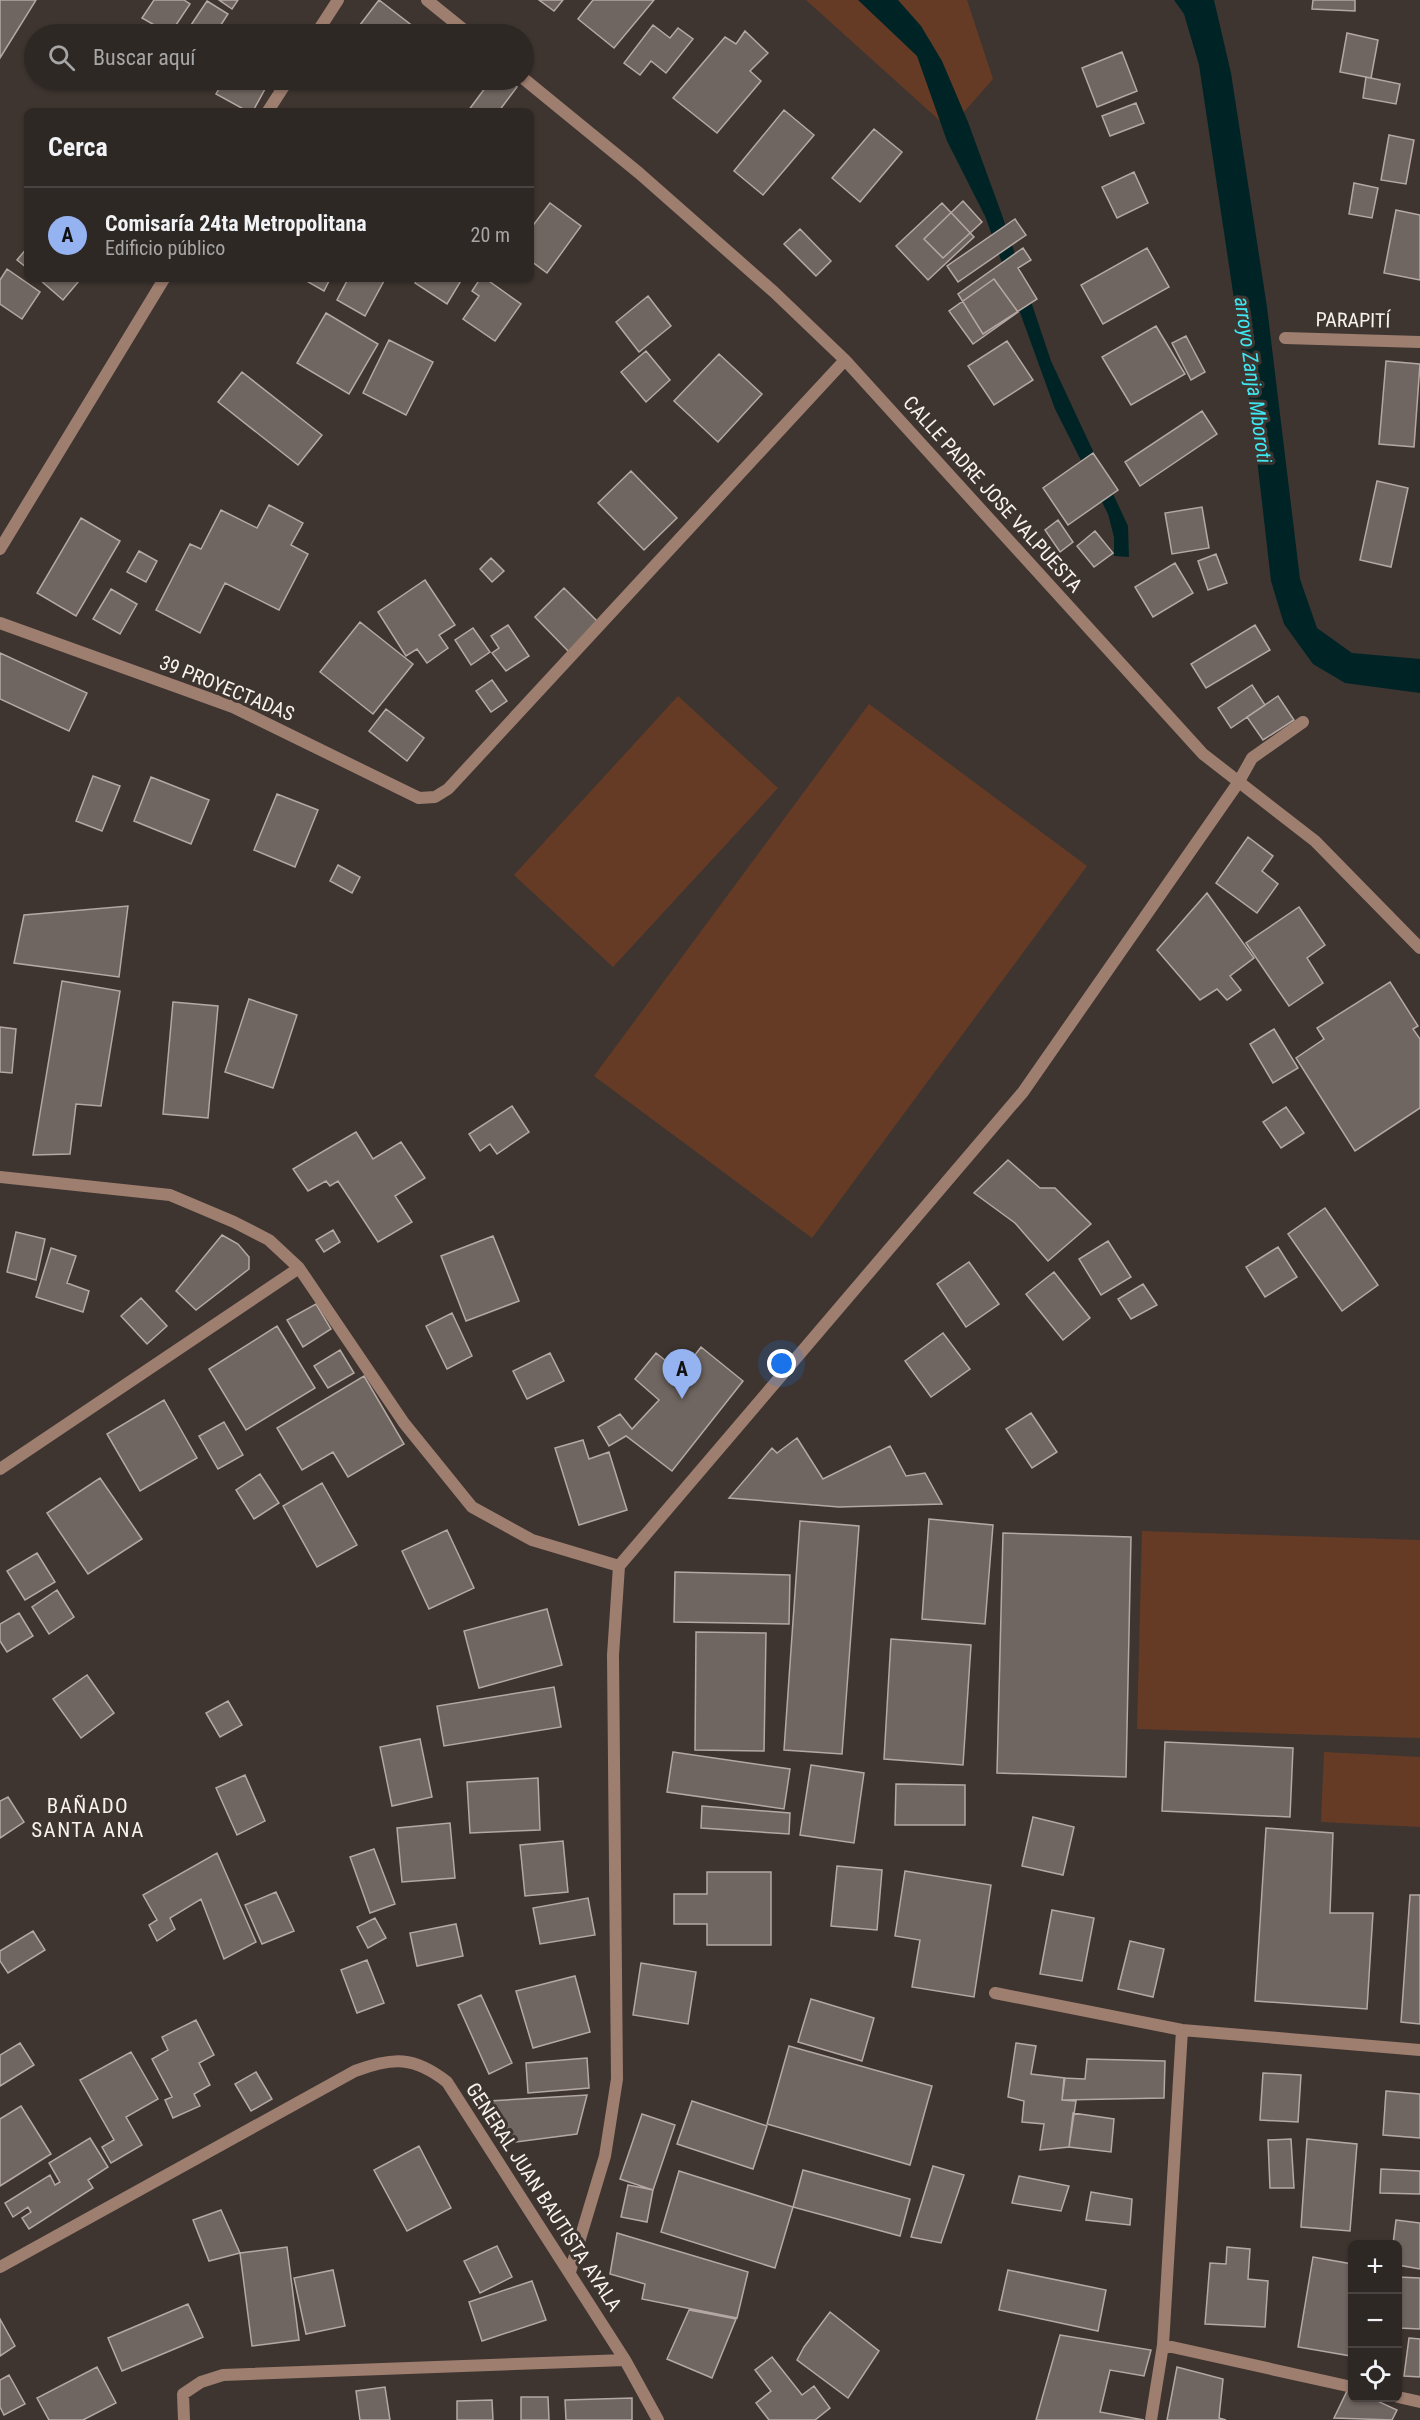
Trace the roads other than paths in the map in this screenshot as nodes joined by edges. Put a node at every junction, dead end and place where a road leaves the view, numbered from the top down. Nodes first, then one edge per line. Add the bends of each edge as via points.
1 (338, 0) edge
2 (427, 0) edge
3 (322, 24) edge
4 (457, 24) edge
5 (534, 87) edge
6 (282, 90) edge
7 (270, 108) edge
8 (162, 282) edge
9 (1285, 338) dead end
10 (1420, 342) edge
11 (845, 360) junction
12 (0, 549) edge
13 (0, 623) edge
14 (1303, 723) dead end
15 (1238, 783) junction
16 (1420, 948) edge
17 (0, 1177) edge
18 (299, 1268) junction
19 (0, 1469) edge
20 (619, 1566) junction
21 (995, 1993) dead end
22 (1182, 2030) junction
23 (1420, 2050) edge
24 (0, 2267) edge
25 (570, 2272) junction
26 (1163, 2345) junction
27 (625, 2360) junction
28 (1348, 2386) edge
29 (1402, 2398) edge
30 (1420, 2402) edge
31 (184, 2420) edge
32 (658, 2420) edge
33 (1151, 2420) edge

1 - 3 street
2 - 4 street
5 - 11 street, CALLE PADRE JOSE VALPUESTA via 657,189
6 - 7 street
8 - 12 street
9 - 10 street, PARAPITÍ
11 - 13 street, 39 PROYECTADAS via 448,789 435,797 419,798 233,707
11 - 15 street, CALLE PADRE JOSE VALPUESTA via 1203,754
14 - 15 street via 1252,758
15 - 16 street, CALLE PADRE JOSE VALPUESTA via 1315,841
15 - 20 street via 1023,1092
17 - 18 street via 170,1195 269,1240
18 - 19 street
18 - 20 street via 404,1423 472,1507 532,1540
20 - 25 street via 614,1655 616,2079 605,2156
21 - 22 street
22 - 23 street
22 - 26 street
24 - 25 street, GENERAL JUAN BAUTISTA AYALA via 355,2071 408,2060 420,2063 447,2082
25 - 27 street, GENERAL JUAN BAUTISTA AYALA
26 - 28 street
26 - 33 street
27 - 31 street via 223,2375 201,2382 183,2394
27 - 32 street, GENERAL JUAN BAUTISTA AYALA
29 - 30 street

